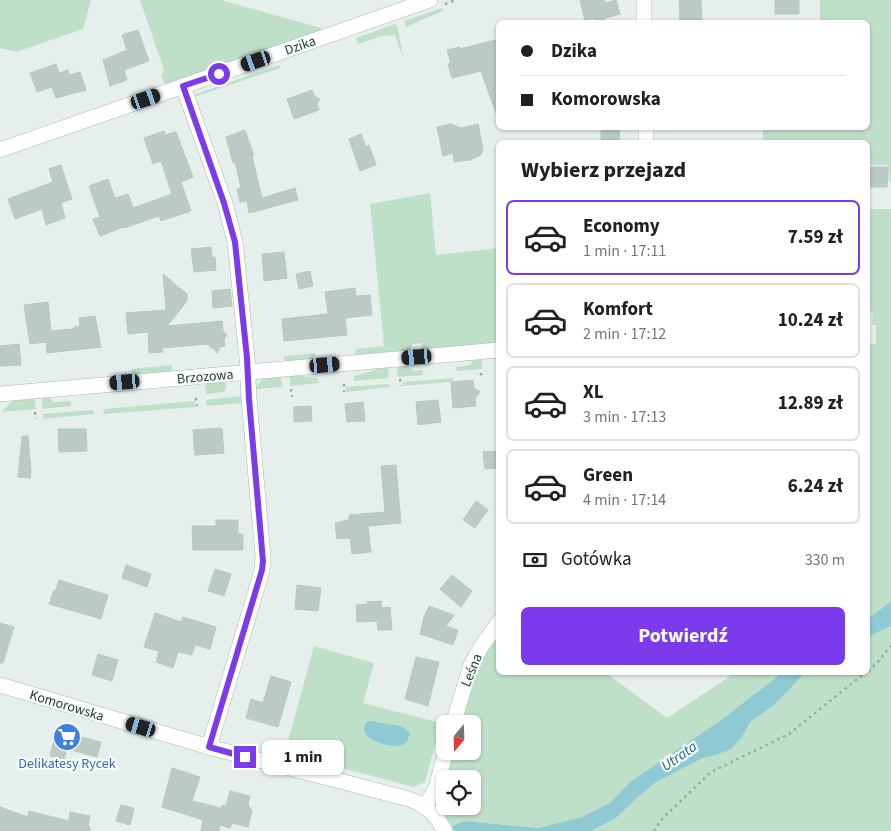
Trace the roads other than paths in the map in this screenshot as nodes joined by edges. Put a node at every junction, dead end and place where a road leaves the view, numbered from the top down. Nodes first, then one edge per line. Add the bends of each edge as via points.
1 (430, 0) edge
2 (644, 0) edge
3 (644, 20) edge
4 (183, 86) junction
5 (0, 150) edge
6 (496, 350) edge
7 (248, 372) junction
8 (0, 394) edge
9 (496, 626) edge
10 (0, 685) edge
11 (456, 715) edge
12 (209, 747) junction
13 (444, 760) edge
14 (425, 807) junction
15 (444, 829) edge

1 - 4 street, Dzika
2 - 3 street
4 - 5 street, Dzika
4 - 7 street via 235,242
6 - 7 street, Brzozowa
7 - 8 street, Brzozowa
7 - 12 street via 263,561
9 - 11 street, Leśna via 471,664
10 - 12 street, Komorowska
12 - 14 street, Komorowska via 409,799
13 - 14 street via 436,788
14 - 15 street, Komorowska

